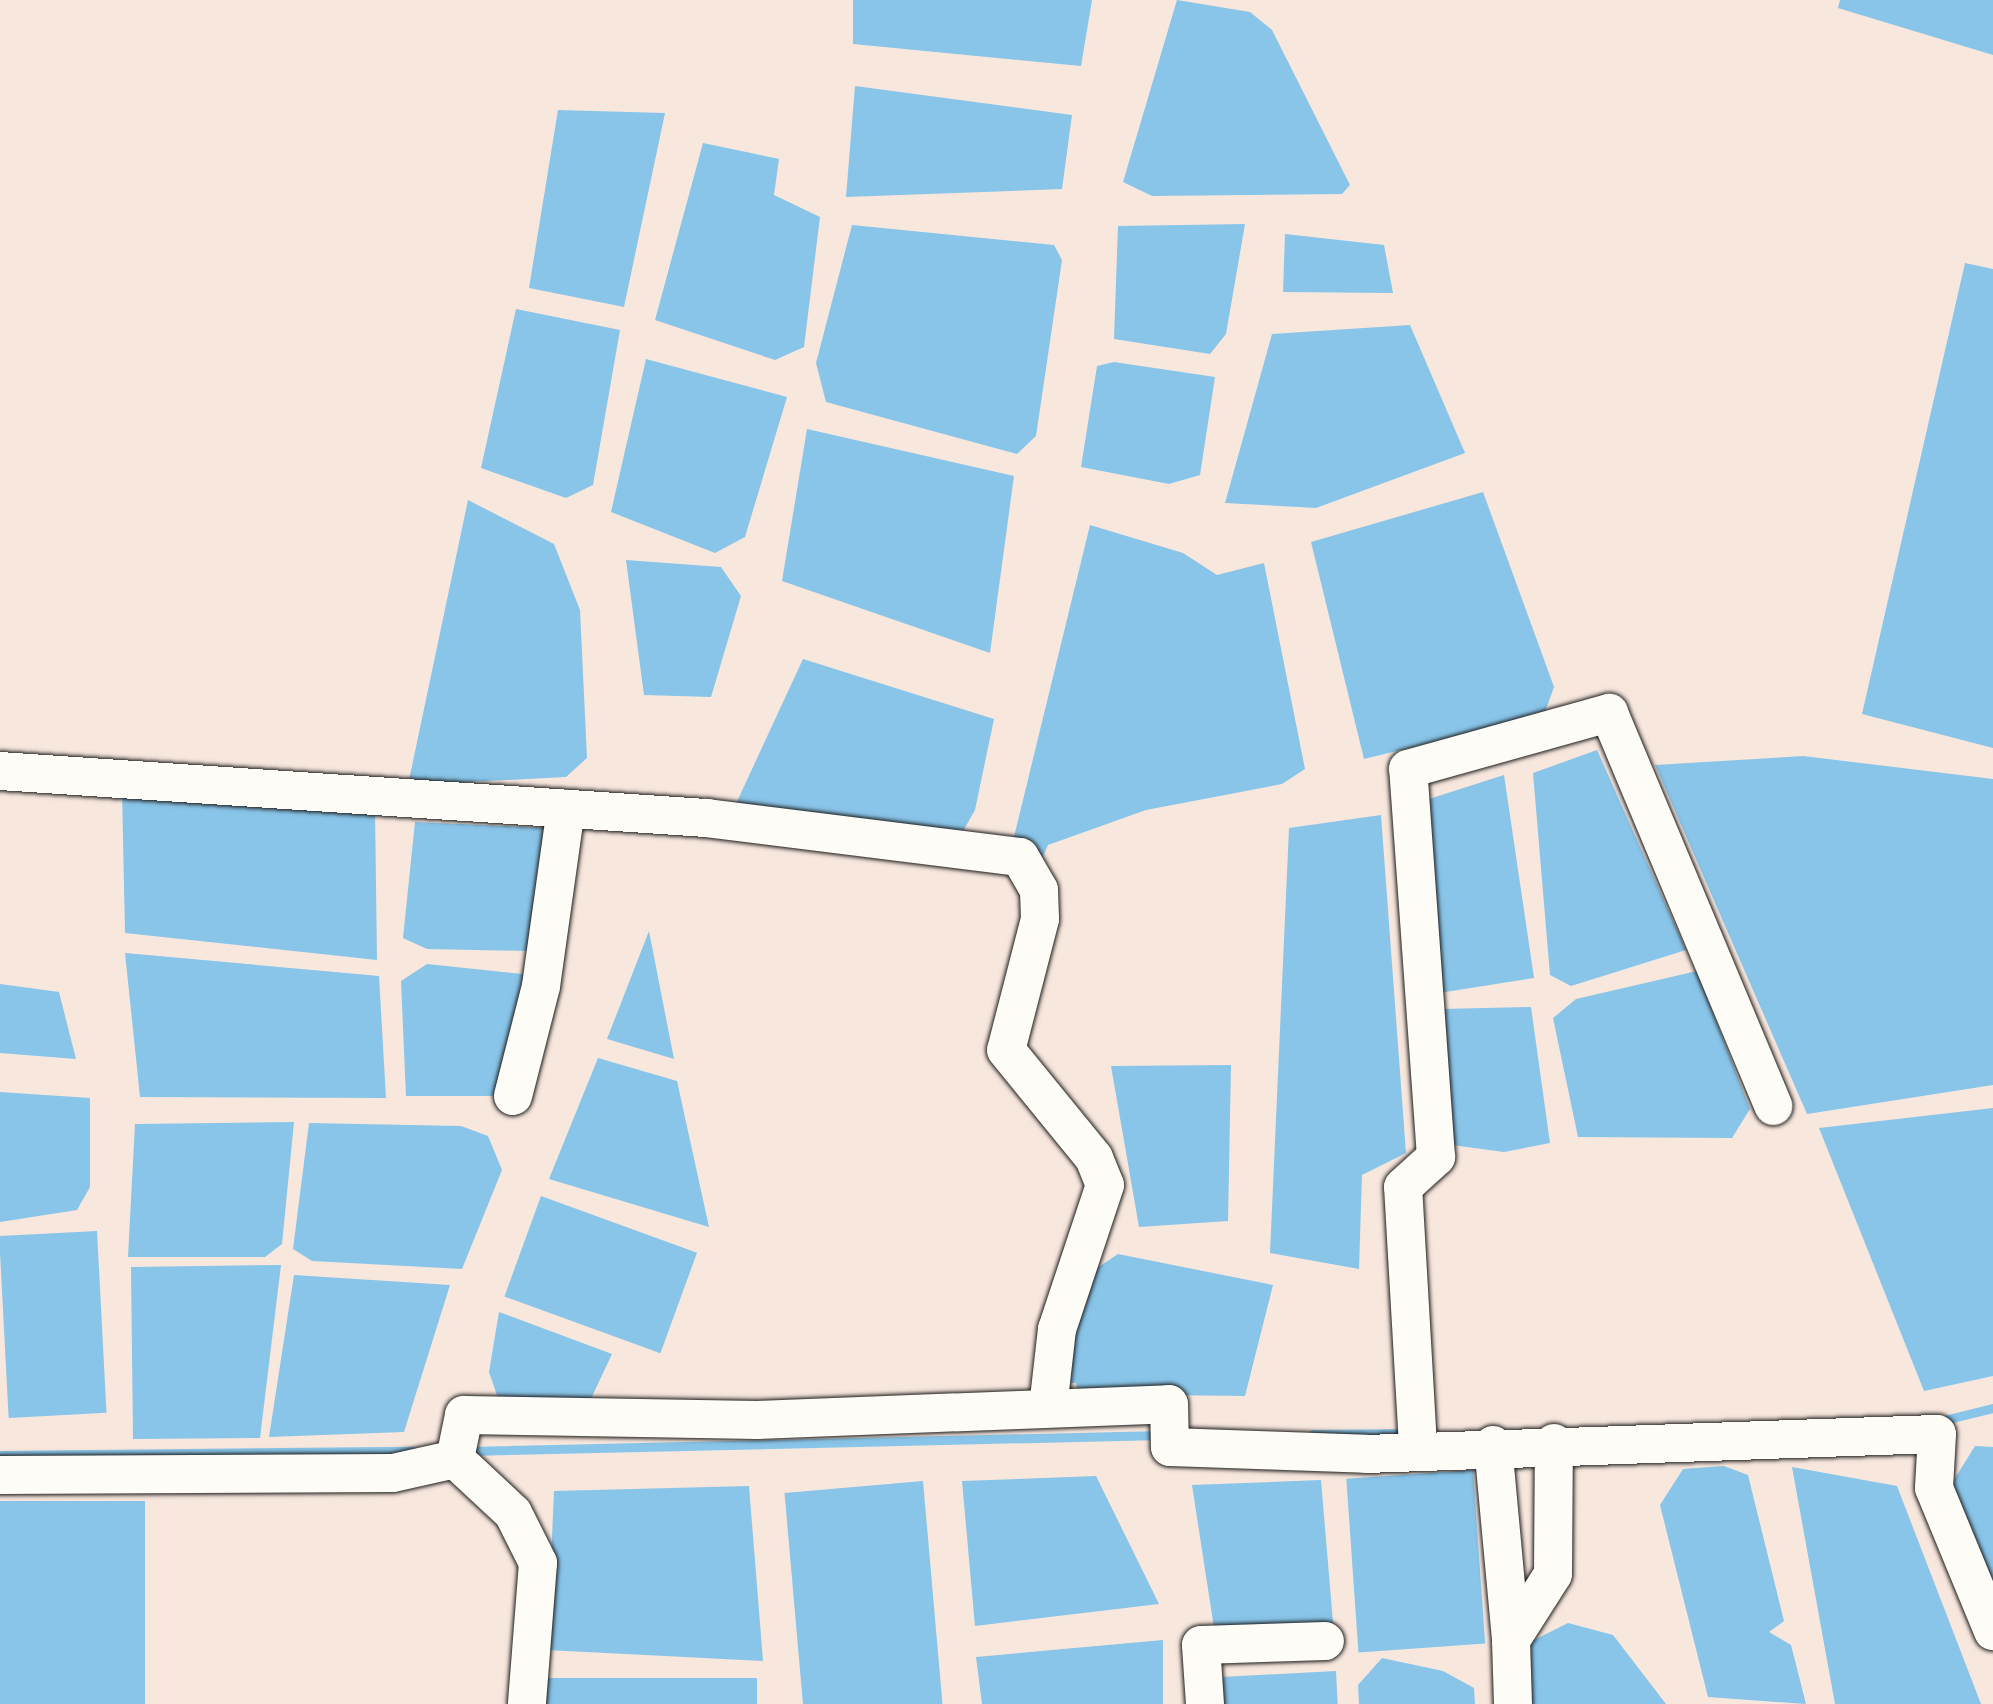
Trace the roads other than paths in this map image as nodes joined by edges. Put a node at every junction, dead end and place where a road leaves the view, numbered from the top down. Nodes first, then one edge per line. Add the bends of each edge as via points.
1 (0, 771) edge
2 (566, 809) junction
3 (513, 1096) dead end
4 (1772, 1106) dead end
5 (1048, 1408) junction
6 (1554, 1444) junction
7 (458, 1445) junction
8 (1492, 1445) junction
9 (1418, 1446) junction
10 (0, 1475) edge
11 (1993, 1631) edge
12 (1511, 1640) junction
13 (1326, 1641) dead end
14 (527, 1704) edge
15 (1205, 1704) edge
16 (1514, 1704) edge

1 - 2 lane
2 - 3 lane via 541,986
2 - 5 lane via 1020,857 1039,890 1040,919 1006,1050 1094,1158 1105,1185 1057,1329
4 - 9 lane via 1609,713 1408,770 1436,1157 1403,1187
5 - 7 lane via 757,1420 464,1414
5 - 9 lane via 1169,1404 1170,1435 1366,1454
6 - 8 lane
6 - 11 lane via 1937,1434 1934,1488
6 - 12 lane via 1553,1574
7 - 10 lane via 393,1473
7 - 14 lane via 512,1513 538,1563
8 - 9 lane
8 - 12 lane
12 - 16 lane
13 - 15 lane via 1200,1644

